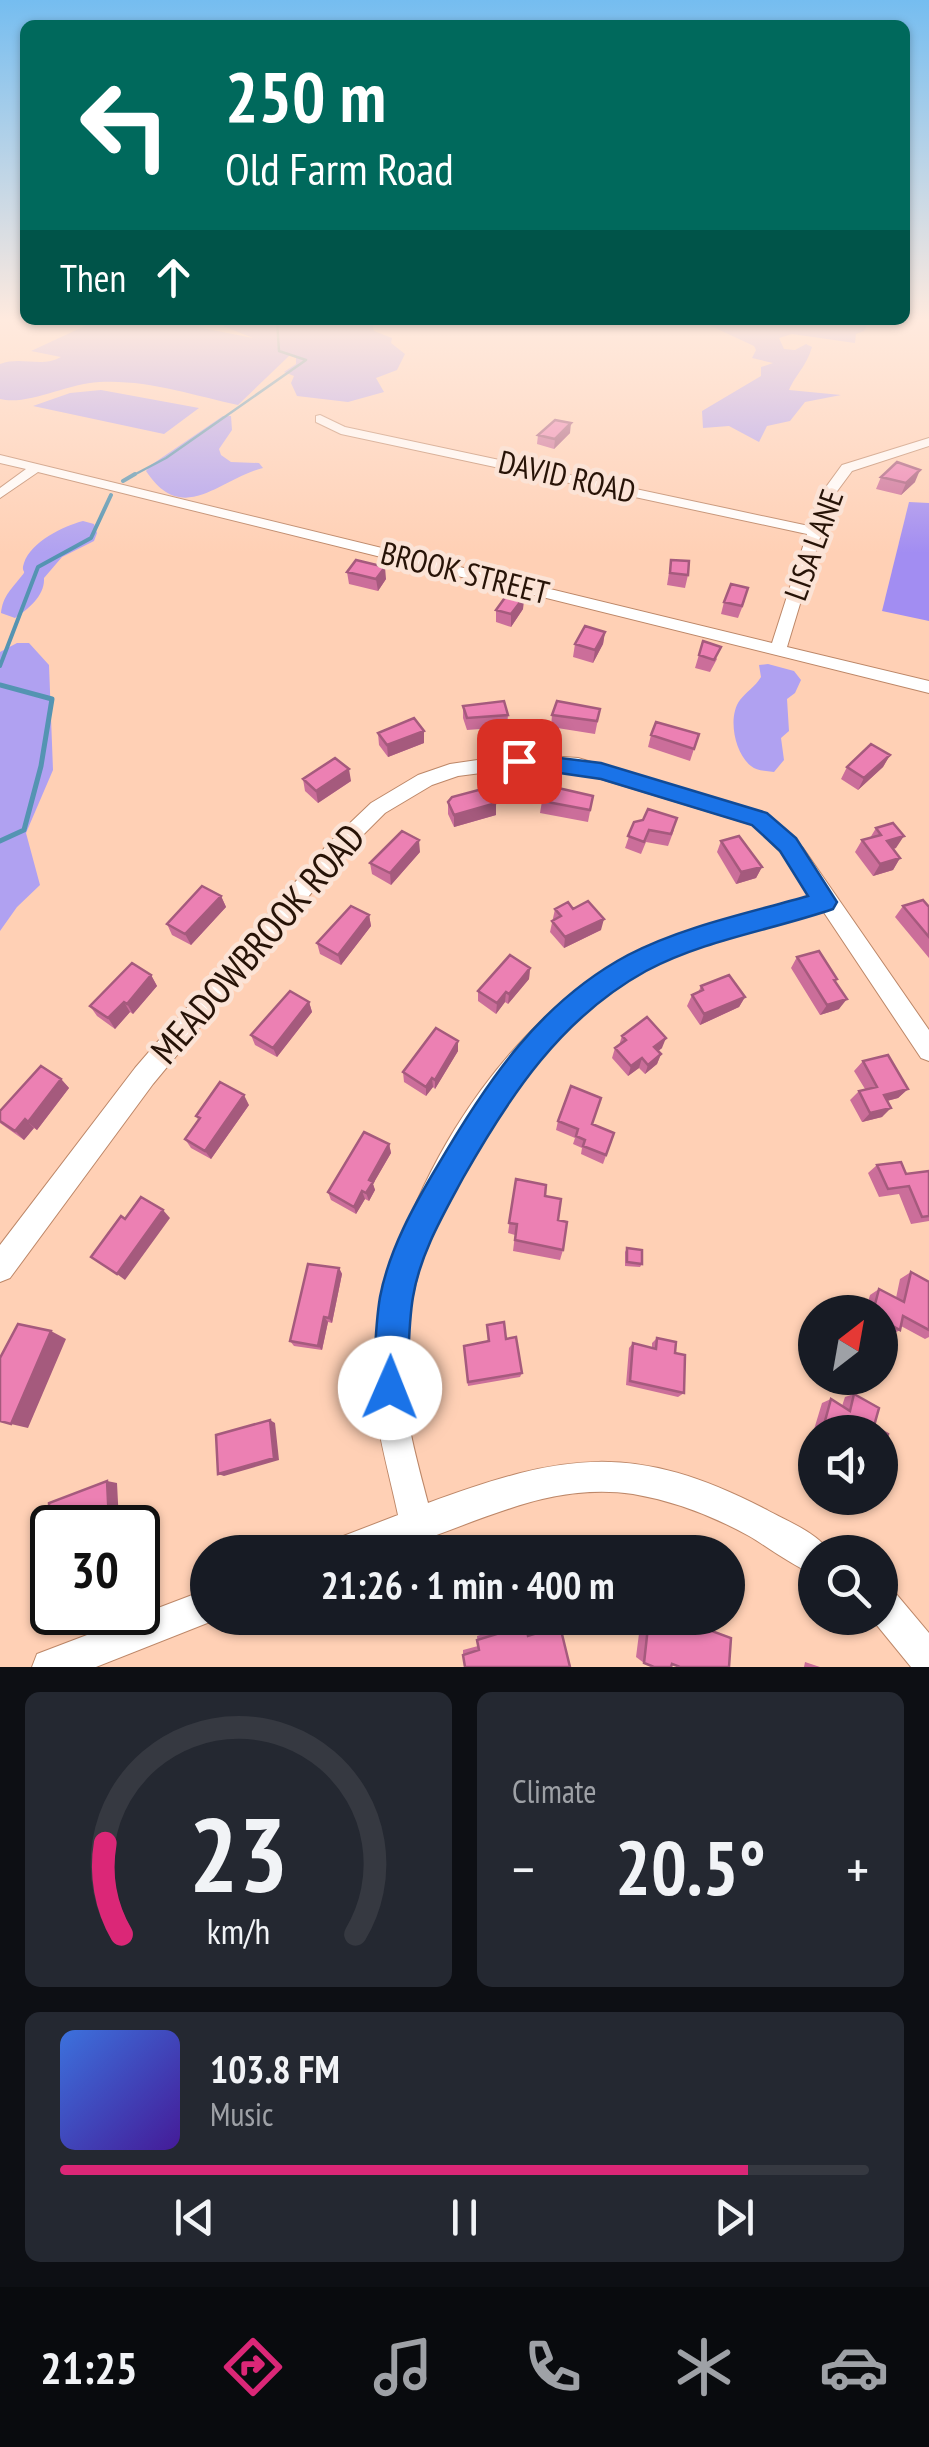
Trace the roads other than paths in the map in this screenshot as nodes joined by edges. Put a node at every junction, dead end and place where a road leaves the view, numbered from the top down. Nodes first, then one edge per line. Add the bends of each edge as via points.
1 (320, 419) dead end
2 (929, 442) edge
3 (0, 459) edge
4 (36, 468) junction
5 (0, 494) edge
6 (815, 532) junction
7 (778, 650) junction
8 (929, 687) edge
9 (825, 902) junction
10 (929, 1050) edge
11 (0, 1268) edge
12 (417, 1524) junction
13 (389, 1535) edge
14 (798, 1548) edge
15 (190, 1613) edge
16 (898, 1621) edge
17 (928, 1655) edge
18 (50, 1667) edge

1 - 6 street, DAVID ROAD via 340,430
2 - 6 street, LISA LANE via 841,472
3 - 4 street, BROOK STREET
4 - 5 street
4 - 7 street, BROOK STREET
6 - 7 street, LISA LANE
7 - 8 street, BROOK STREET
9 - 10 street, MEADOWBROOK ROAD
9 - 11 street, MEADOWBROOK ROAD via 770,826 715,804 588,768 519,761 446,772 378,808 335,850 156,1062
9 - 12 street via 668,948 613,977 541,1036 490,1102 421,1224 397,1295 391,1409
12 - 13 street
12 - 14 street via 567,1478 616,1477 679,1488 738,1512
15 - 18 street
16 - 17 street

